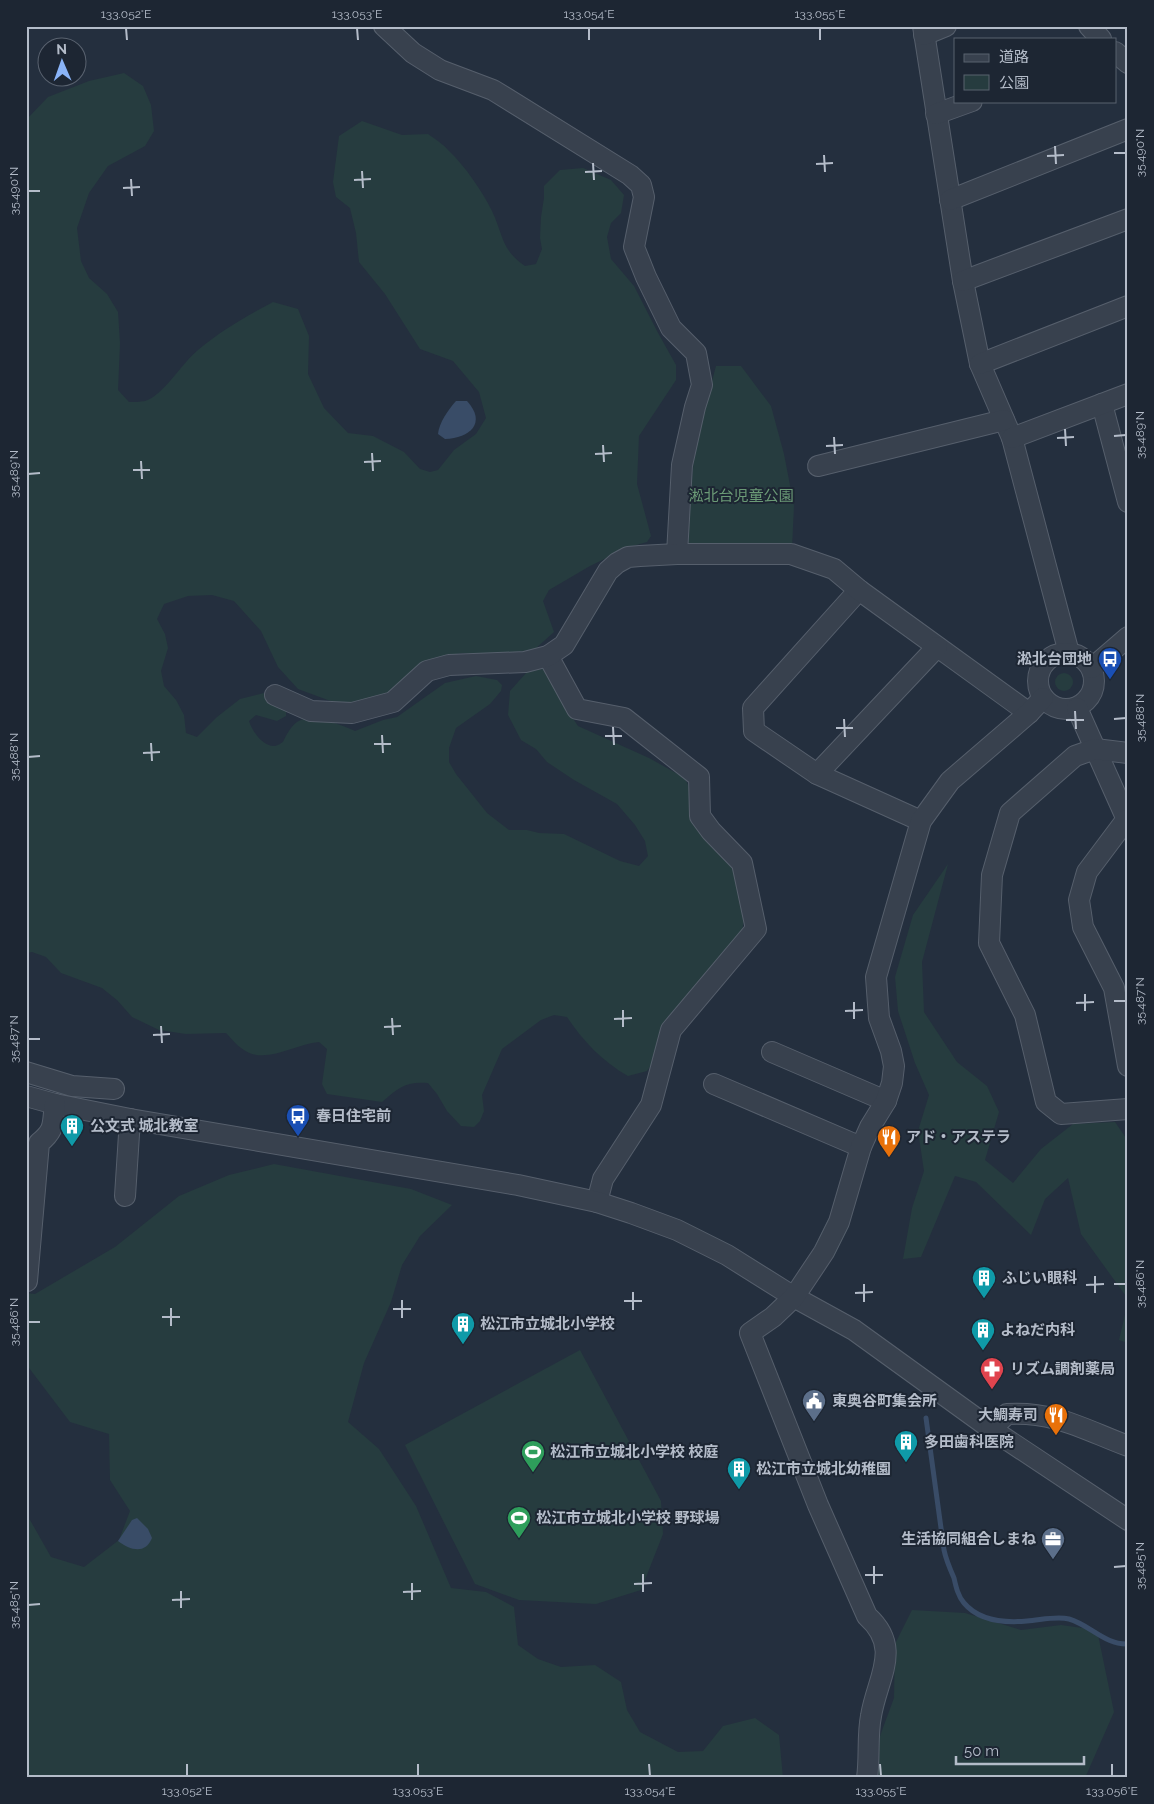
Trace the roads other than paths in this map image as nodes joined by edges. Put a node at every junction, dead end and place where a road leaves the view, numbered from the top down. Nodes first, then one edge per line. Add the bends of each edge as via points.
1 (384, 26) edge
2 (946, 26) edge
3 (1088, 26) edge
4 (923, 31) edge
5 (1100, 38) edge
6 (1116, 53) edge
7 (1128, 63) edge
8 (969, 102) edge
9 (936, 114) junction
10 (1128, 129) edge
11 (950, 200) junction
12 (1128, 218) edge
13 (964, 280) junction
14 (1128, 306) edge
15 (980, 364) junction
16 (1128, 394) edge
17 (1102, 404) junction
18 (1004, 420) junction
19 (1012, 438) junction
20 (818, 466) dead end
21 (1128, 502) edge
22 (677, 554) junction
23 (859, 590) junction
24 (1128, 637) edge
25 (937, 647) junction
26 (1069, 653) junction
27 (548, 656) junction
28 (1092, 668) junction
29 (275, 695) dead end
30 (1042, 698) junction
31 (1077, 708) junction
32 (1029, 713) junction
33 (1095, 749) junction
34 (1128, 753) edge
35 (817, 774) junction
36 (921, 821) junction
37 (1127, 821) edge
38 (772, 1052) dead end
39 (1128, 1066) edge
40 (26, 1072) edge
41 (714, 1084) dead end
42 (114, 1089) dead end
43 (26, 1096) edge
44 (886, 1101) junction
45 (54, 1104) junction
46 (1128, 1109) edge
47 (130, 1119) junction
48 (861, 1147) junction
49 (125, 1196) dead end
50 (598, 1202) junction
51 (27, 1281) edge
52 (794, 1297) junction
53 (991, 1429) junction
54 (1128, 1446) edge
55 (1128, 1520) edge
56 (867, 1778) edge

1 - 22 street via 413,53 440,70 493,90 641,185 644,197 634,247 671,328 696,353 702,385 682,464
2 - 4 street
3 - 5 street
4 - 9 street
6 - 7 street
8 - 9 street
9 - 11 street
10 - 11 street
11 - 13 street
12 - 13 street
13 - 15 street
14 - 15 street
15 - 18 street
16 - 17 street
17 - 19 street
17 - 21 street
18 - 19 street
18 - 20 street
19 - 26 street
22 - 23 street via 791,554 834,569
22 - 27 street via 634,556 617,563 608,571 564,645
23 - 25 street
23 - 35 street via 753,708 754,731
24 - 28 street
25 - 32 street
25 - 35 street
26 - 28 street via 1078,655
26 - 30 street via 1051,657 1039,671 1038,690
27 - 29 street via 525,662 449,666 428,671 393,702 352,713 311,711
27 - 50 street via 577,708 624,718 699,777 700,816 710,831 742,863 756,929 672,1030 651,1105 603,1179
28 - 31 street via 1094,687 1091,696
30 - 31 street via 1058,709
30 - 32 street
31 - 33 street
32 - 36 street via 950,781
33 - 34 street
33 - 37 street
33 - 46 street via 1075,756 1010,813 992,875 989,943 1025,1016 1046,1102 1061,1114
35 - 36 street
36 - 44 street via 876,977 879,1018 894,1066
37 - 39 street via 1087,872 1079,900 1083,928 1114,988
38 - 44 street
40 - 42 street via 72,1086
41 - 48 street
43 - 45 street
44 - 48 street
45 - 47 street
45 - 51 street via 50,1134 39,1143
47 - 49 street
47 - 50 street via 422,1168
48 - 52 street via 839,1222 824,1252
50 - 52 street via 677,1230 727,1255
52 - 53 street via 854,1330
52 - 56 street via 750,1333 818,1505 867,1616 885,1639 886,1657 870,1716
53 - 54 street via 1007,1414 1031,1414 1081,1426
53 - 55 street

